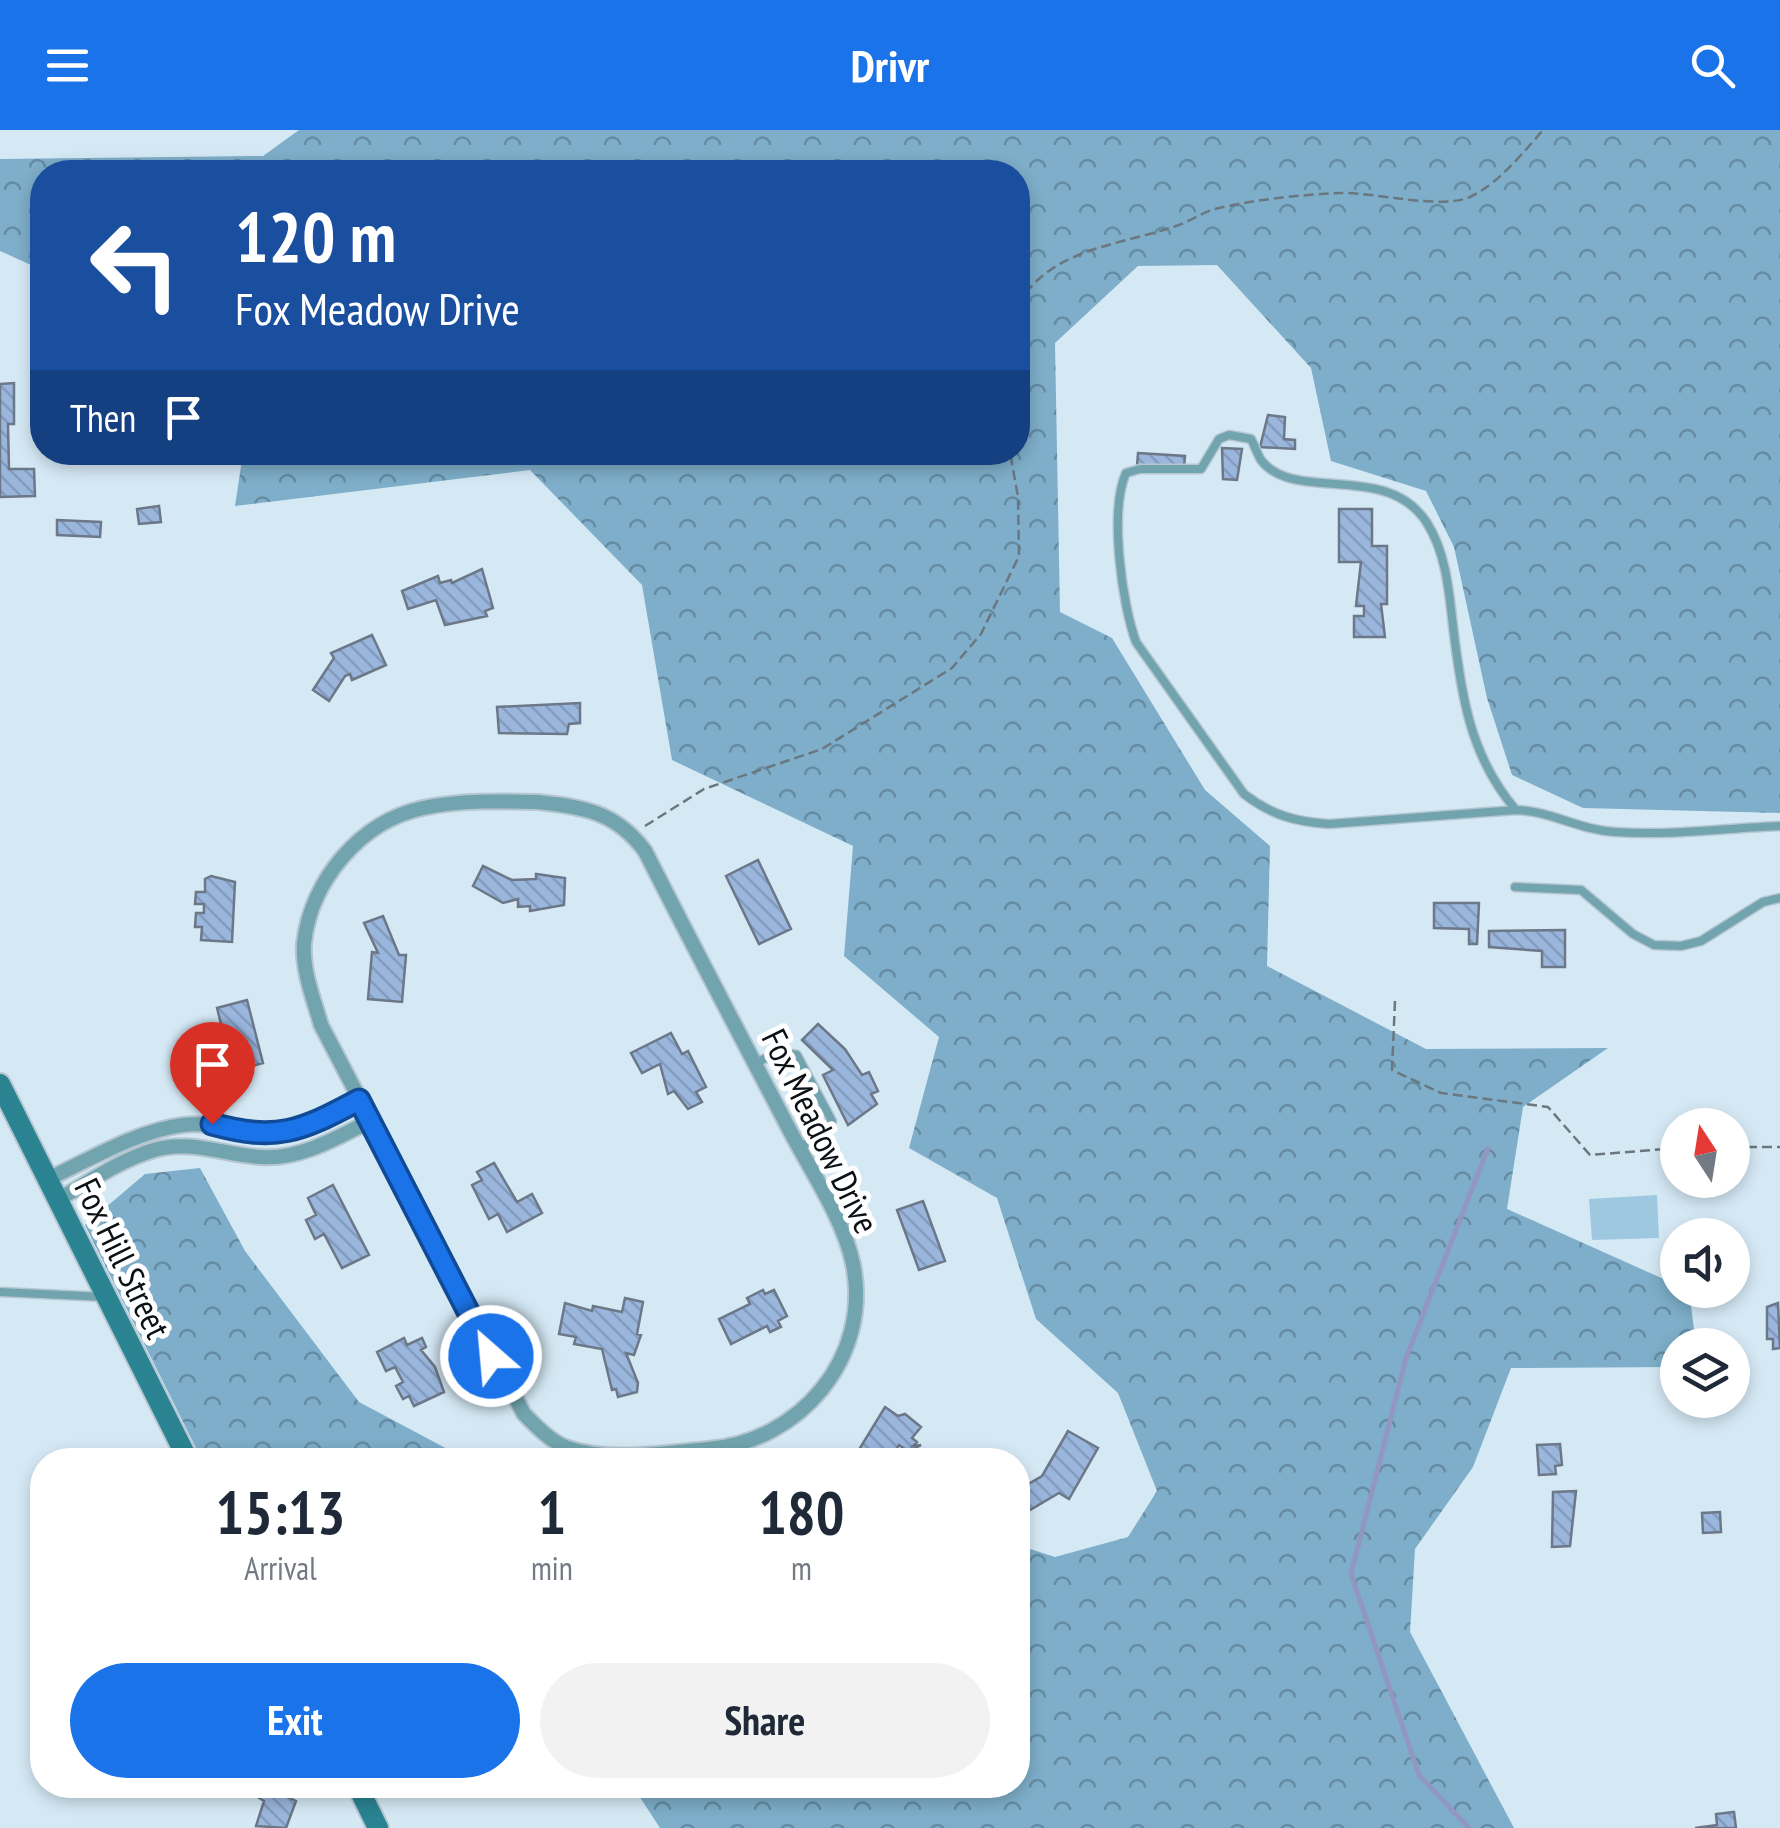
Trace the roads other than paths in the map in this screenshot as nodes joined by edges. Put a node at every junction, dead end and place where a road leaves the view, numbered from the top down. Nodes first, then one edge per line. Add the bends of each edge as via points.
1 (1516, 810) junction
2 (1780, 826) edge
3 (1514, 887) dead end
4 (1780, 898) edge
5 (754, 1063) junction
6 (0, 1084) edge
7 (359, 1100) junction
8 (370, 1121) junction
9 (799, 1148) junction
10 (48, 1179) junction
11 (57, 1200) junction
12 (0, 1292) edge
13 (105, 1297) junction
14 (182, 1448) edge
15 (573, 1448) edge
16 (689, 1448) edge
17 (363, 1798) edge
18 (378, 1828) edge

1 - 1 lane via 1303,822 1267,811 1244,794 1136,642 1127,618 1120,540 1126,473 1200,470 1219,439 1241,436 1251,439 1269,466 1284,472 1387,489 1410,502 1427,523 1447,576 1478,754
1 - 2 lane via 1544,811 1616,832
3 - 4 lane via 1582,890 1654,945 1700,941
5 - 7 street, Fox Meadow Drive via 632,834 606,814 507,801 420,808 356,842 333,867 304,944 322,1026
5 - 9 street, Fox Meadow Drive
5 - 9 lane via 780,1052 797,1055 832,1122
6 - 10 street, Fox Hill Street
7 - 8 street, Fox Meadow Drive
7 - 10 street via 276,1135 212,1124 160,1130
8 - 11 street via 282,1156 198,1146 154,1150
8 - 15 street, Fox Meadow Drive via 524,1414
9 - 16 street, Fox Meadow Drive via 853,1264 850,1339 831,1380 804,1409 746,1442
10 - 11 street, Fox Hill Street
11 - 13 street, Fox Hill Street
12 - 13 lane
13 - 14 street, Fox Hill Street
17 - 18 street

